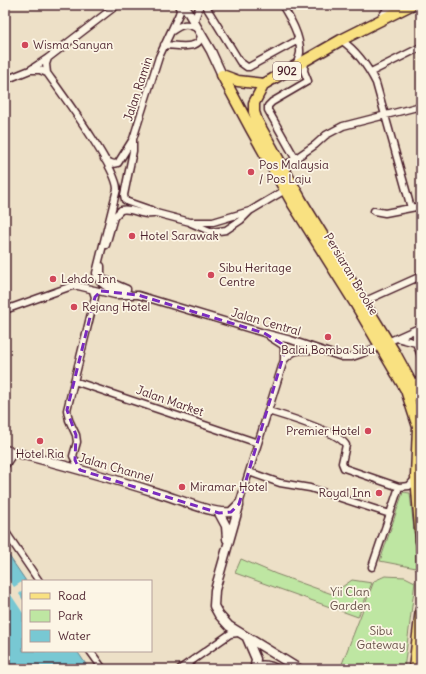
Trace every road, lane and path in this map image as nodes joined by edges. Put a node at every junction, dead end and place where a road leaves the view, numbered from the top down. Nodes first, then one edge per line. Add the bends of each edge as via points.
1 (117, 5) edge
2 (178, 5) edge
3 (184, 5) edge
4 (200, 5) edge
5 (205, 5) edge
6 (282, 5) edge
7 (391, 5) edge
8 (411, 5) edge
9 (109, 7) edge
10 (382, 18) junction
11 (194, 22) junction
12 (200, 32) junction
13 (170, 33) junction
14 (298, 40) junction
15 (341, 40) junction
16 (164, 45) junction
17 (421, 47) edge
18 (48, 58) junction
19 (305, 61) junction
20 (296, 66) junction
21 (30, 70) junction
22 (371, 72) junction
23 (47, 73) junction
24 (222, 75) junction
25 (5, 80) edge
26 (264, 84) junction
27 (421, 106) edge
28 (384, 114) junction
29 (133, 139) junction
30 (104, 158) junction
31 (295, 158) junction
32 (283, 167) junction
33 (289, 188) junction
34 (421, 206) edge
35 (411, 208) junction
36 (250, 211) junction
37 (374, 211) dead end
38 (156, 213) junction
39 (190, 222) junction
40 (421, 276) edge
41 (91, 289) junction
42 (101, 291) junction
43 (134, 295) junction
44 (95, 297) junction
45 (363, 302) junction
46 (5, 310) edge
47 (418, 328) edge
48 (264, 333) junction
49 (390, 341) junction
50 (416, 343) junction
51 (320, 350) junction
52 (421, 356) edge
53 (284, 360) junction
54 (74, 381) junction
55 (417, 381) edge
56 (421, 401) edge
57 (268, 411) junction
58 (258, 442) junction
59 (9, 451) edge
60 (5, 464) edge
61 (80, 470) junction
62 (249, 472) junction
63 (416, 478) junction
64 (399, 487) junction
65 (240, 504) junction
66 (220, 513) junction
67 (390, 514) junction
68 (5, 531) edge
69 (421, 541) edge
70 (227, 546) junction
71 (372, 567) dead end
72 (38, 580) edge
73 (421, 611) edge
74 (238, 633) junction
75 (247, 638) junction
76 (91, 652) edge
77 (253, 667) edge
78 (103, 669) edge
79 (180, 669) edge
80 (276, 669) edge
81 (300, 669) edge
82 (414, 669) edge

1 - 9 street
2 - 13 street, Jalan Ramin via 179,14
3 - 11 street
4 - 11 street
5 - 14 street via 240,62 247,67
6 - 14 street via 292,21
7 - 10 street
8 - 10 main road, 902
9 - 18 street
10 - 15 main road, 902
11 - 12 street
12 - 13 street via 192,25 185,24
12 - 16 street via 200,39 191,46
12 - 24 street
13 - 16 street, Jalan Ramin
14 - 20 street via 300,51
15 - 19 main road, 902
15 - 22 street via 352,47
16 - 29 street, Jalan Ramin
17 - 22 street
18 - 21 street
18 - 23 street
19 - 20 main road, 902
19 - 31 street via 304,71 308,81 268,106
20 - 26 main road, 902
21 - 23 street
21 - 25 street
22 - 28 street
23 - 30 street
24 - 26 main road, 902 via 238,81
24 - 33 main road, Persiaran Brooke / 902 via 250,129
26 - 32 main road, Persiaran Brooke / 902 via 254,100 254,112
27 - 28 street
28 - 31 street via 343,126
28 - 35 street
29 - 30 street, Jalan Ramin via 118,163 114,164
29 - 38 street via 125,200
30 - 43 street via 114,176 117,189 96,273 103,285
31 - 32 street
32 - 33 main road, Persiaran Brooke / 902
33 - 36 street
33 - 45 main road, Persiaran Brooke / 902
33 - 49 main road, Persiaran Brooke / 902
34 - 35 street
35 - 37 street via 385,213
36 - 39 street via 213,222
36 - 39 street via 234,225 221,231 212,232
38 - 39 street
38 - 43 street via 148,214 128,209 117,212 107,241 101,276 132,291
40 - 45 street
41 - 42 street
41 - 44 street
41 - 46 street via 72,286
42 - 43 street via 115,295
42 - 44 street
43 - 48 street, Jalan Central
44 - 54 street
45 - 49 main road, Persiaran Brooke / 902
47 - 49 street, Jalan Central
47 - 50 street
48 - 51 street, Jalan Central
48 - 53 street via 284,346
49 - 50 street
49 - 51 street, Jalan Central via 352,357 342,357
49 - 55 main road, Persiaran Brooke / 902
49 - 63 main road, Persiaran Brooke / 902 via 415,419 418,436
50 - 52 street
51 - 53 street via 295,351
53 - 57 street
54 - 58 street, Jalan Market
54 - 61 street via 67,410 76,435 73,456
55 - 56 main road, Persiaran Brooke / 902
57 - 58 street
57 - 64 street via 310,425 342,440 346,445 342,463 344,468
58 - 62 street
59 - 60 street
59 - 61 street, Jalan Channel
61 - 66 street, Jalan Channel
62 - 65 street
62 - 67 street via 310,488
63 - 64 street via 409,486
63 - 69 main road, Persiaran Brooke / 902
64 - 67 street
65 - 66 street via 231,512
65 - 70 street
66 - 70 street via 226,526
67 - 71 street
68 - 72 street
70 - 74 street via 215,590 214,606 219,615
73 - 82 main road
74 - 75 street
74 - 79 street via 230,634
75 - 77 street via 256,659
75 - 81 street
76 - 78 street
77 - 80 street via 265,665

